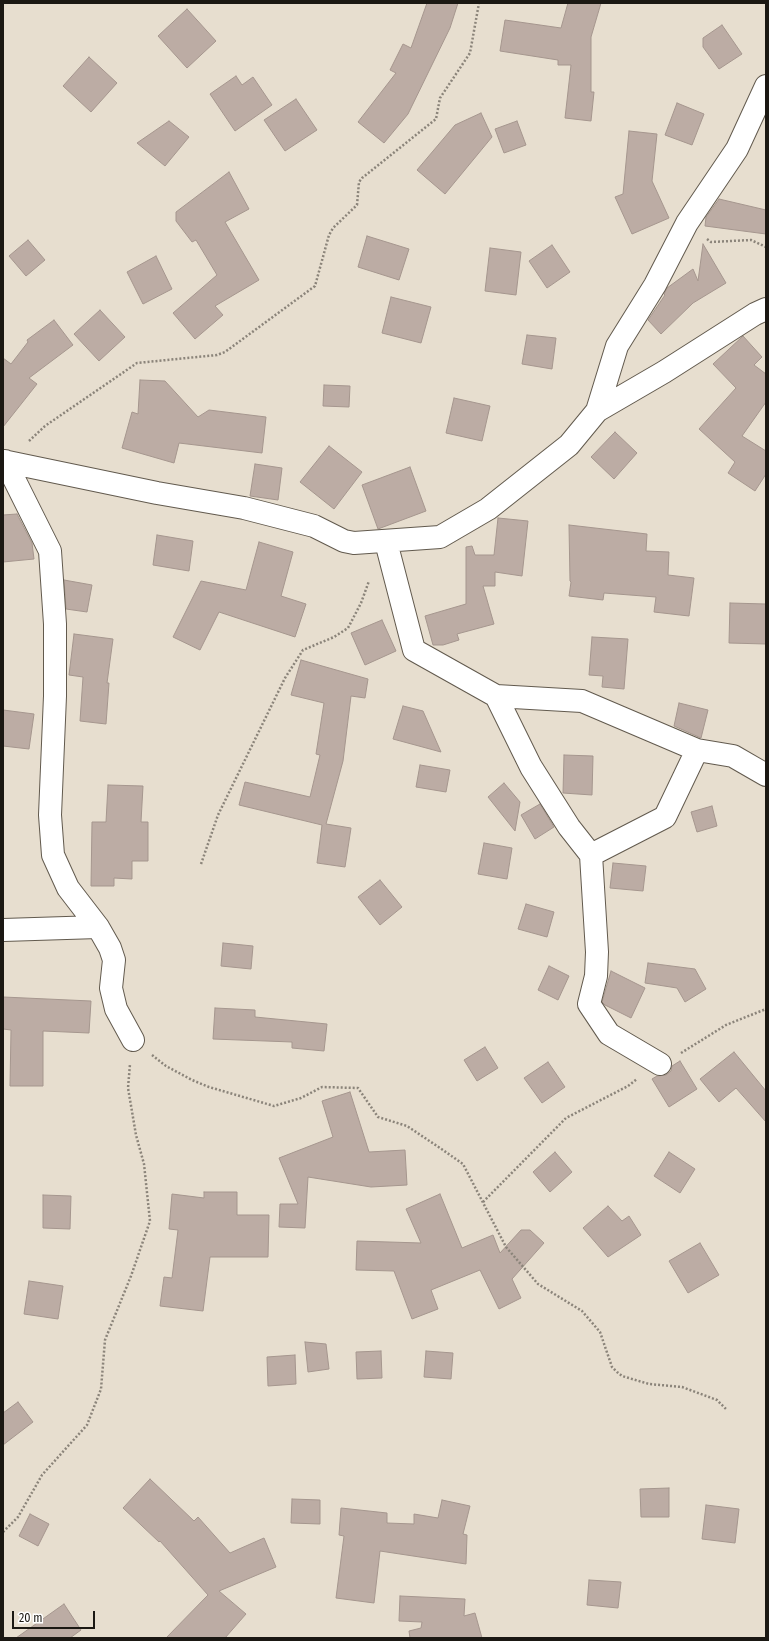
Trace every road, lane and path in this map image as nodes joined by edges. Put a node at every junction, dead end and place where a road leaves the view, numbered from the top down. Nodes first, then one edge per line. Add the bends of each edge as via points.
1 (479, 3) edge
2 (766, 86) edge
3 (687, 223) junction
4 (766, 247) edge
5 (766, 309) edge
6 (597, 411) junction
7 (4, 461) edge
8 (384, 542) junction
9 (496, 696) junction
10 (697, 750) junction
11 (766, 775) edge
12 (591, 855) junction
13 (201, 864) dead end
14 (98, 927) junction
15 (3, 930) edge
16 (766, 1009) edge
17 (133, 1040) junction
18 (687, 1050) dead end
19 (660, 1064) joint
20 (483, 1202) junction
21 (727, 1410) dead end
22 (3, 1532) edge

1 - 7 path via 470,53 440,98 436,119 359,182 356,205 333,228 315,286 225,352 137,363 45,426
2 - 3 street via 737,149
3 - 4 path via 711,242 750,240
3 - 6 street via 655,285 617,346
5 - 6 street
6 - 8 street via 569,445 488,509 440,537
7 - 8 street via 244,508 314,526 344,541
7 - 14 street via 50,551 55,624 50,815 53,855 68,888
8 - 9 street via 414,650
8 - 13 path via 362,603 348,628 303,650 285,678 218,815
9 - 10 street via 582,701
9 - 12 street via 531,767 569,827
10 - 11 street via 733,756
10 - 12 street via 665,817
12 - 19 street via 597,952 596,976 589,1004 609,1034
14 - 15 street
14 - 17 street via 114,960 111,988 116,1009
16 - 18 path via 726,1025
17 - 20 path via 166,1066 192,1080 274,1106 301,1098 322,1086 358,1088 378,1117 407,1126 463,1164
17 - 22 path via 128,1088 144,1164 150,1221 105,1340 101,1389 87,1425 42,1475 18,1517
19 - 20 path via 628,1086 566,1118
20 - 21 path via 506,1247 538,1284 582,1311 600,1332 612,1367 617,1372 649,1384 682,1387 717,1400

